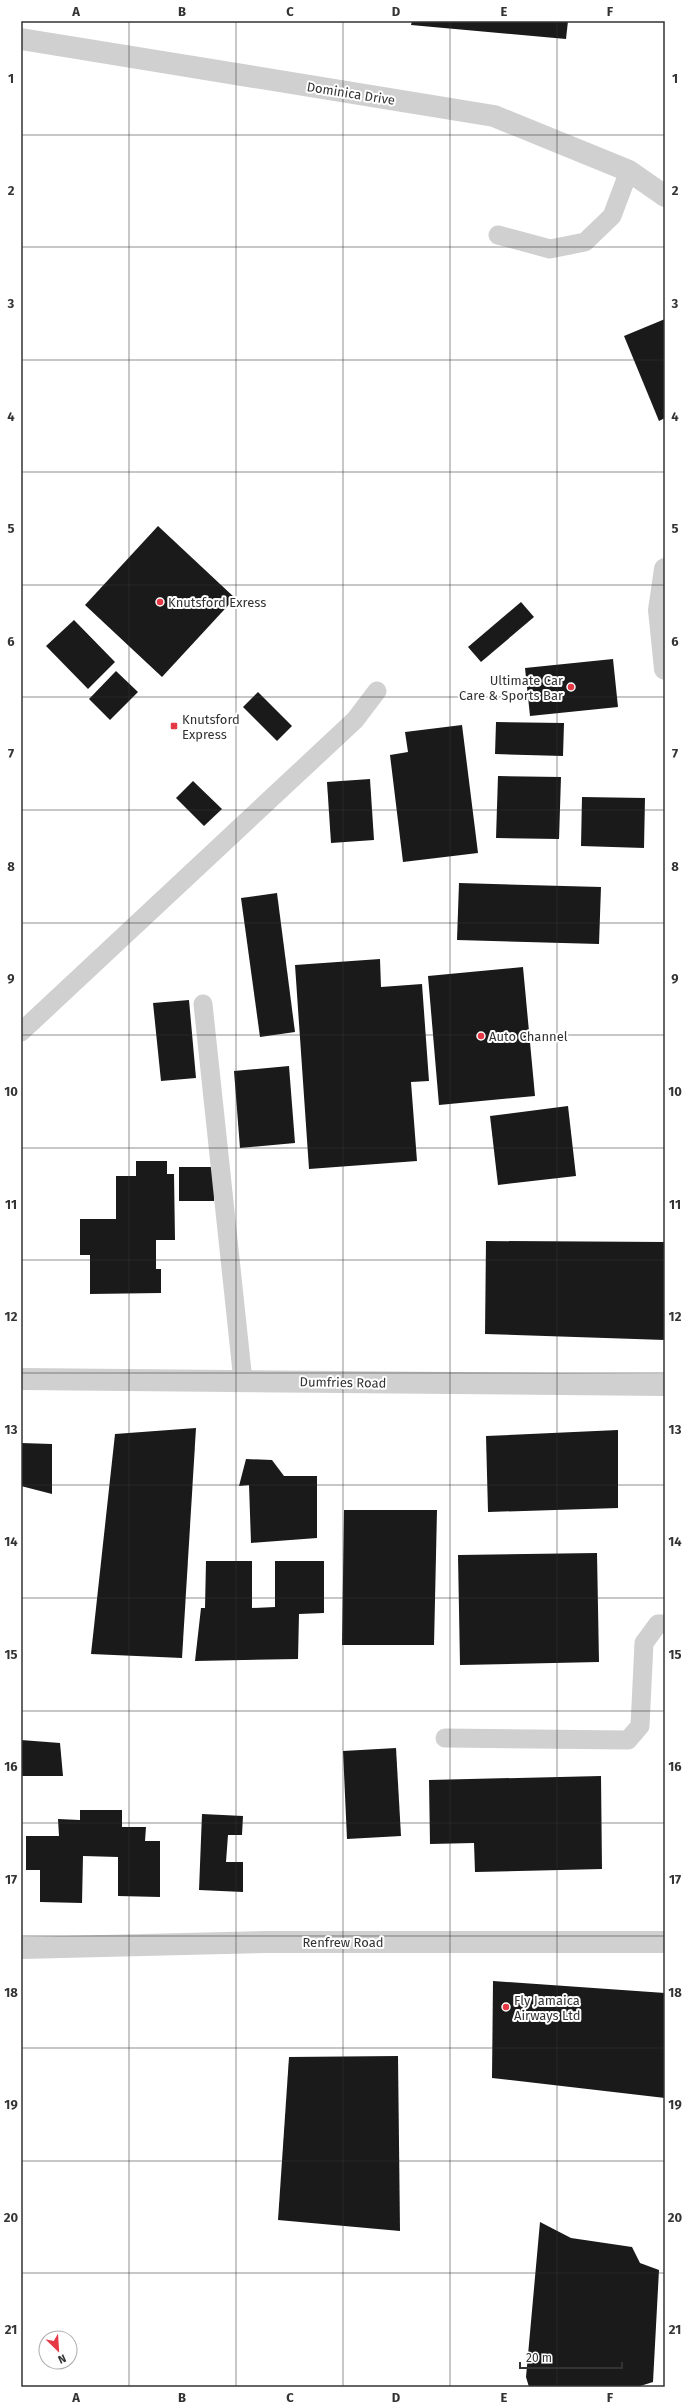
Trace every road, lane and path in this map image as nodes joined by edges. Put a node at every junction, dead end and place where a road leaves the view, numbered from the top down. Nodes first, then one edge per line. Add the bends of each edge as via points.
1 (21, 39) edge
2 (629, 171) junction
3 (665, 196) edge
4 (498, 235) dead end
5 (665, 569) edge
6 (665, 669) edge
7 (377, 691) dead end
8 (204, 1004) dead end
9 (21, 1032) edge
10 (21, 1379) edge
11 (243, 1381) junction
12 (665, 1385) edge
13 (665, 1624) edge
14 (445, 1738) dead end
15 (665, 1942) edge
16 (21, 1948) edge

1 - 2 street, Dominica Drive via 494,116
2 - 3 street, Dominica Drive
2 - 4 lane via 612,216 585,242 550,249
5 - 6 street via 659,610
7 - 9 lane via 355,720
8 - 11 lane
10 - 11 street, Dumfries Road
11 - 12 street, Dumfries Road
13 - 14 lane via 658,1624 644,1643 640,1726 628,1740
15 - 16 street, Renfrew Road via 267,1942

